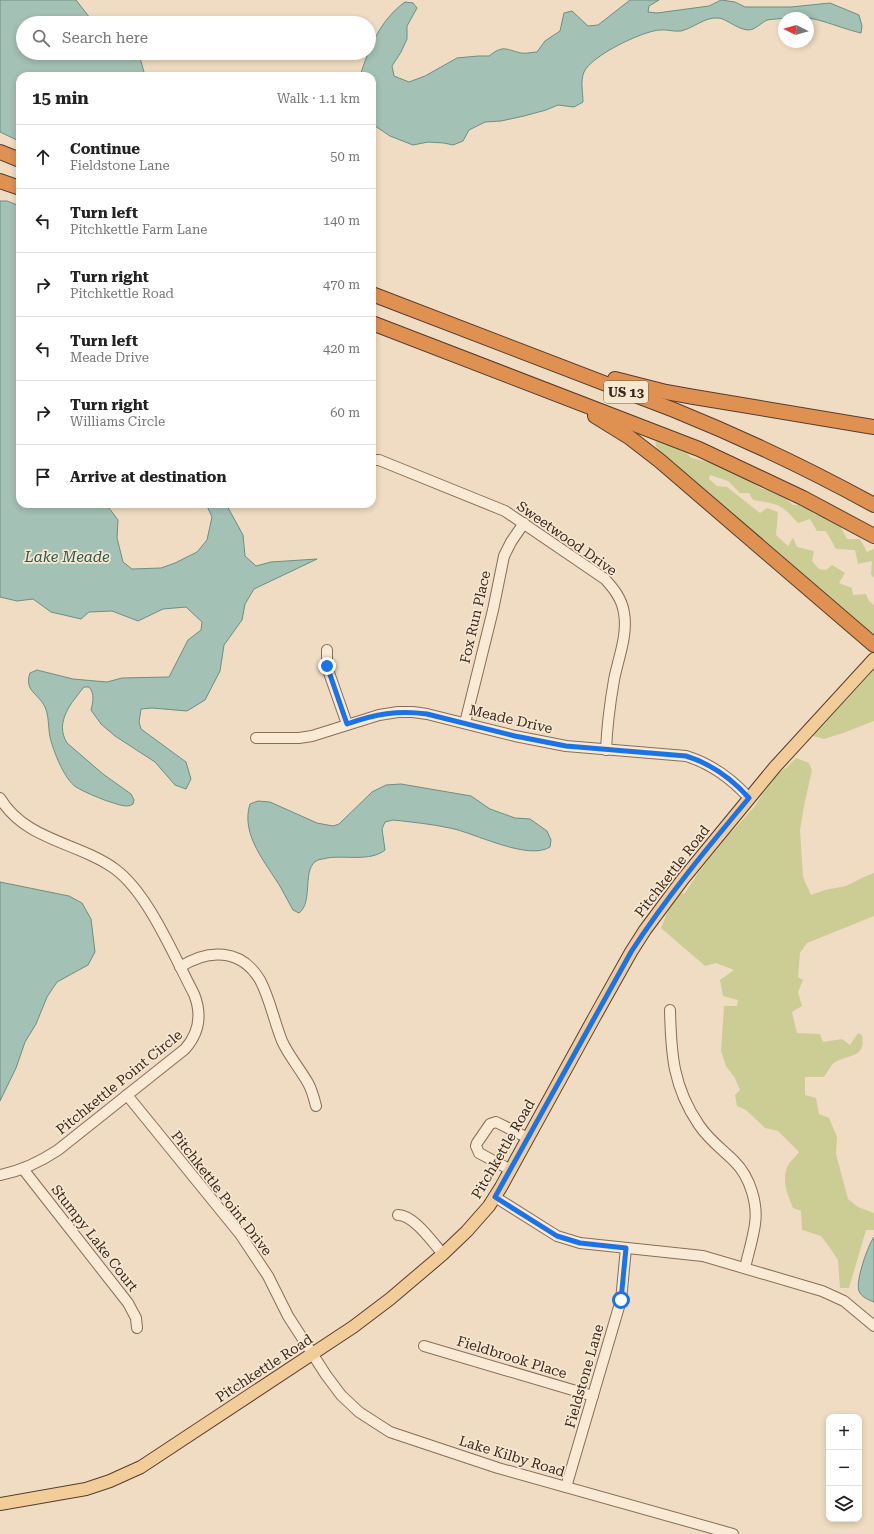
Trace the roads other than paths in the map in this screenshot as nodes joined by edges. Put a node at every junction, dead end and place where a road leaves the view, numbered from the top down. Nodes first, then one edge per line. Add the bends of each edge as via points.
1 (0, 152) edge
2 (16, 158) edge
3 (0, 181) edge
4 (16, 187) edge
5 (376, 296) edge
6 (376, 325) edge
7 (528, 354) junction
8 (523, 381) junction
9 (874, 427) edge
10 (376, 460) edge
11 (874, 505) edge
12 (524, 523) junction
13 (874, 536) edge
14 (874, 645) edge
15 (327, 650) dead end
16 (874, 660) edge
17 (465, 723) junction
18 (347, 724) junction
19 (256, 738) dead end
20 (606, 750) junction
21 (0, 798) edge
22 (749, 798) junction
23 (180, 967) junction
24 (670, 1010) dead end
25 (127, 1095) junction
26 (316, 1106) dead end
27 (528, 1138) junction
28 (23, 1169) junction
29 (511, 1170) junction
30 (0, 1175) edge
31 (495, 1197) junction
32 (398, 1215) dead end
33 (626, 1248) junction
34 (443, 1254) junction
35 (745, 1268) junction
36 (874, 1326) edge
37 (137, 1328) dead end
38 (424, 1346) dead end
39 (313, 1354) junction
40 (593, 1396) junction
41 (566, 1487) junction
42 (0, 1504) edge
43 (733, 1534) edge

1 - 2 highway
3 - 4 highway
5 - 7 highway, US 13
6 - 8 highway, US 13
7 - 9 highway via 666,392
7 - 11 highway, US 13 via 723,430 802,467
8 - 13 highway, US 13 via 699,449 803,498
8 - 14 highway via 594,416 629,437
10 - 12 street, Sweetwood Drive via 505,511
12 - 17 street, Fox Run Place via 504,556
12 - 20 street, Sweetwood Drive via 605,579 622,603 624,632 608,721
15 - 18 street via 327,666
16 - 22 main road, Pitchkettle Road
17 - 18 street, Meade Drive via 427,714 398,712
17 - 20 street, Meade Drive via 534,740
18 - 19 street, Meade Drive via 300,738
20 - 22 street, Meade Drive via 679,755 698,760 717,769
21 - 23 street, Pitchkettle Point Circle via 27,827 103,861 124,876 140,894
22 - 27 main road, Pitchkettle Road via 683,879 642,936
23 - 25 street, Pitchkettle Point Circle via 197,1002 199,1019 195,1036 185,1049
23 - 26 street via 196,958 221,954 234,957 254,972 264,988 283,1041 308,1083
24 - 35 street via 673,1062 677,1082 699,1126 737,1163 751,1187 755,1223
25 - 28 street, Pitchkettle Point Circle via 58,1150
25 - 39 street, Pitchkettle Point Drive via 248,1245 268,1276 288,1316
27 - 29 main road, Pitchkettle Road
27 - 29 street via 496,1122 490,1124 477,1143 479,1153
28 - 30 street, Pitchkettle Point Circle
28 - 37 street, Stumpy Lake Court via 128,1304 136,1318
29 - 31 main road, Pitchkettle Road
31 - 33 street via 557,1236 580,1243
31 - 34 main road, Pitchkettle Road via 475,1224
32 - 34 street via 410,1218
33 - 35 street via 703,1256
33 - 40 street, Fieldstone Lane via 621,1300
34 - 39 main road, Pitchkettle Road via 353,1327
35 - 36 street via 822,1291 844,1301
38 - 40 street, Fieldbrook Place
39 - 41 street, Lake Kilby Road via 341,1395 359,1412 390,1432 498,1468
39 - 42 main road, Pitchkettle Road via 156,1458 126,1474 86,1489
40 - 41 street, Fieldstone Lane
41 - 43 street, Lake Kilby Road

